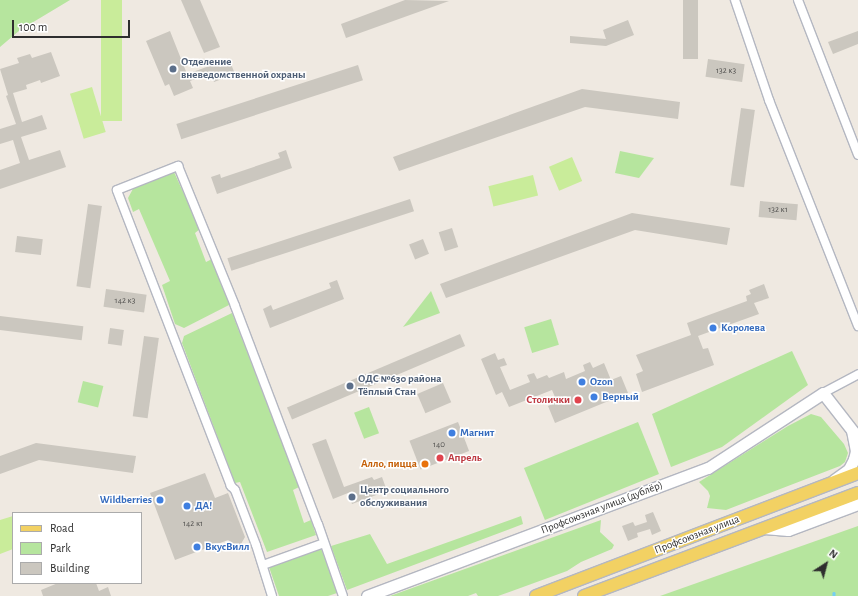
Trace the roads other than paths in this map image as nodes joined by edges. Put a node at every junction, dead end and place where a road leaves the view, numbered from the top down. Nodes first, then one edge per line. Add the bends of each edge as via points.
1 (735, 0) edge
2 (798, 0) edge
3 (858, 155) edge
4 (858, 326) edge
5 (858, 374) edge
6 (823, 393) junction
7 (855, 434) edge
8 (858, 472) edge
9 (827, 484) junction
10 (858, 493) edge
11 (858, 504) edge
12 (763, 528) junction
13 (324, 543) junction
14 (263, 565) junction
15 (272, 596) edge
16 (343, 596) edge
17 (367, 596) edge
18 (536, 596) edge
19 (584, 596) edge

1 - 4 street via 769,100
2 - 3 street
5 - 6 street
6 - 7 street
6 - 17 street, Профсоюзная улица (дублёр) via 708,468
7 - 9 street via 854,460 849,468
8 - 9 main road, Профсоюзная улица
9 - 18 main road, Профсоюзная улица
10 - 12 main road, Профсоюзная улица
11 - 12 street via 788,530
12 - 19 main road, Профсоюзная улица
13 - 14 street
13 - 14 street via 236,306 178,166 117,190
13 - 16 street
14 - 15 street

